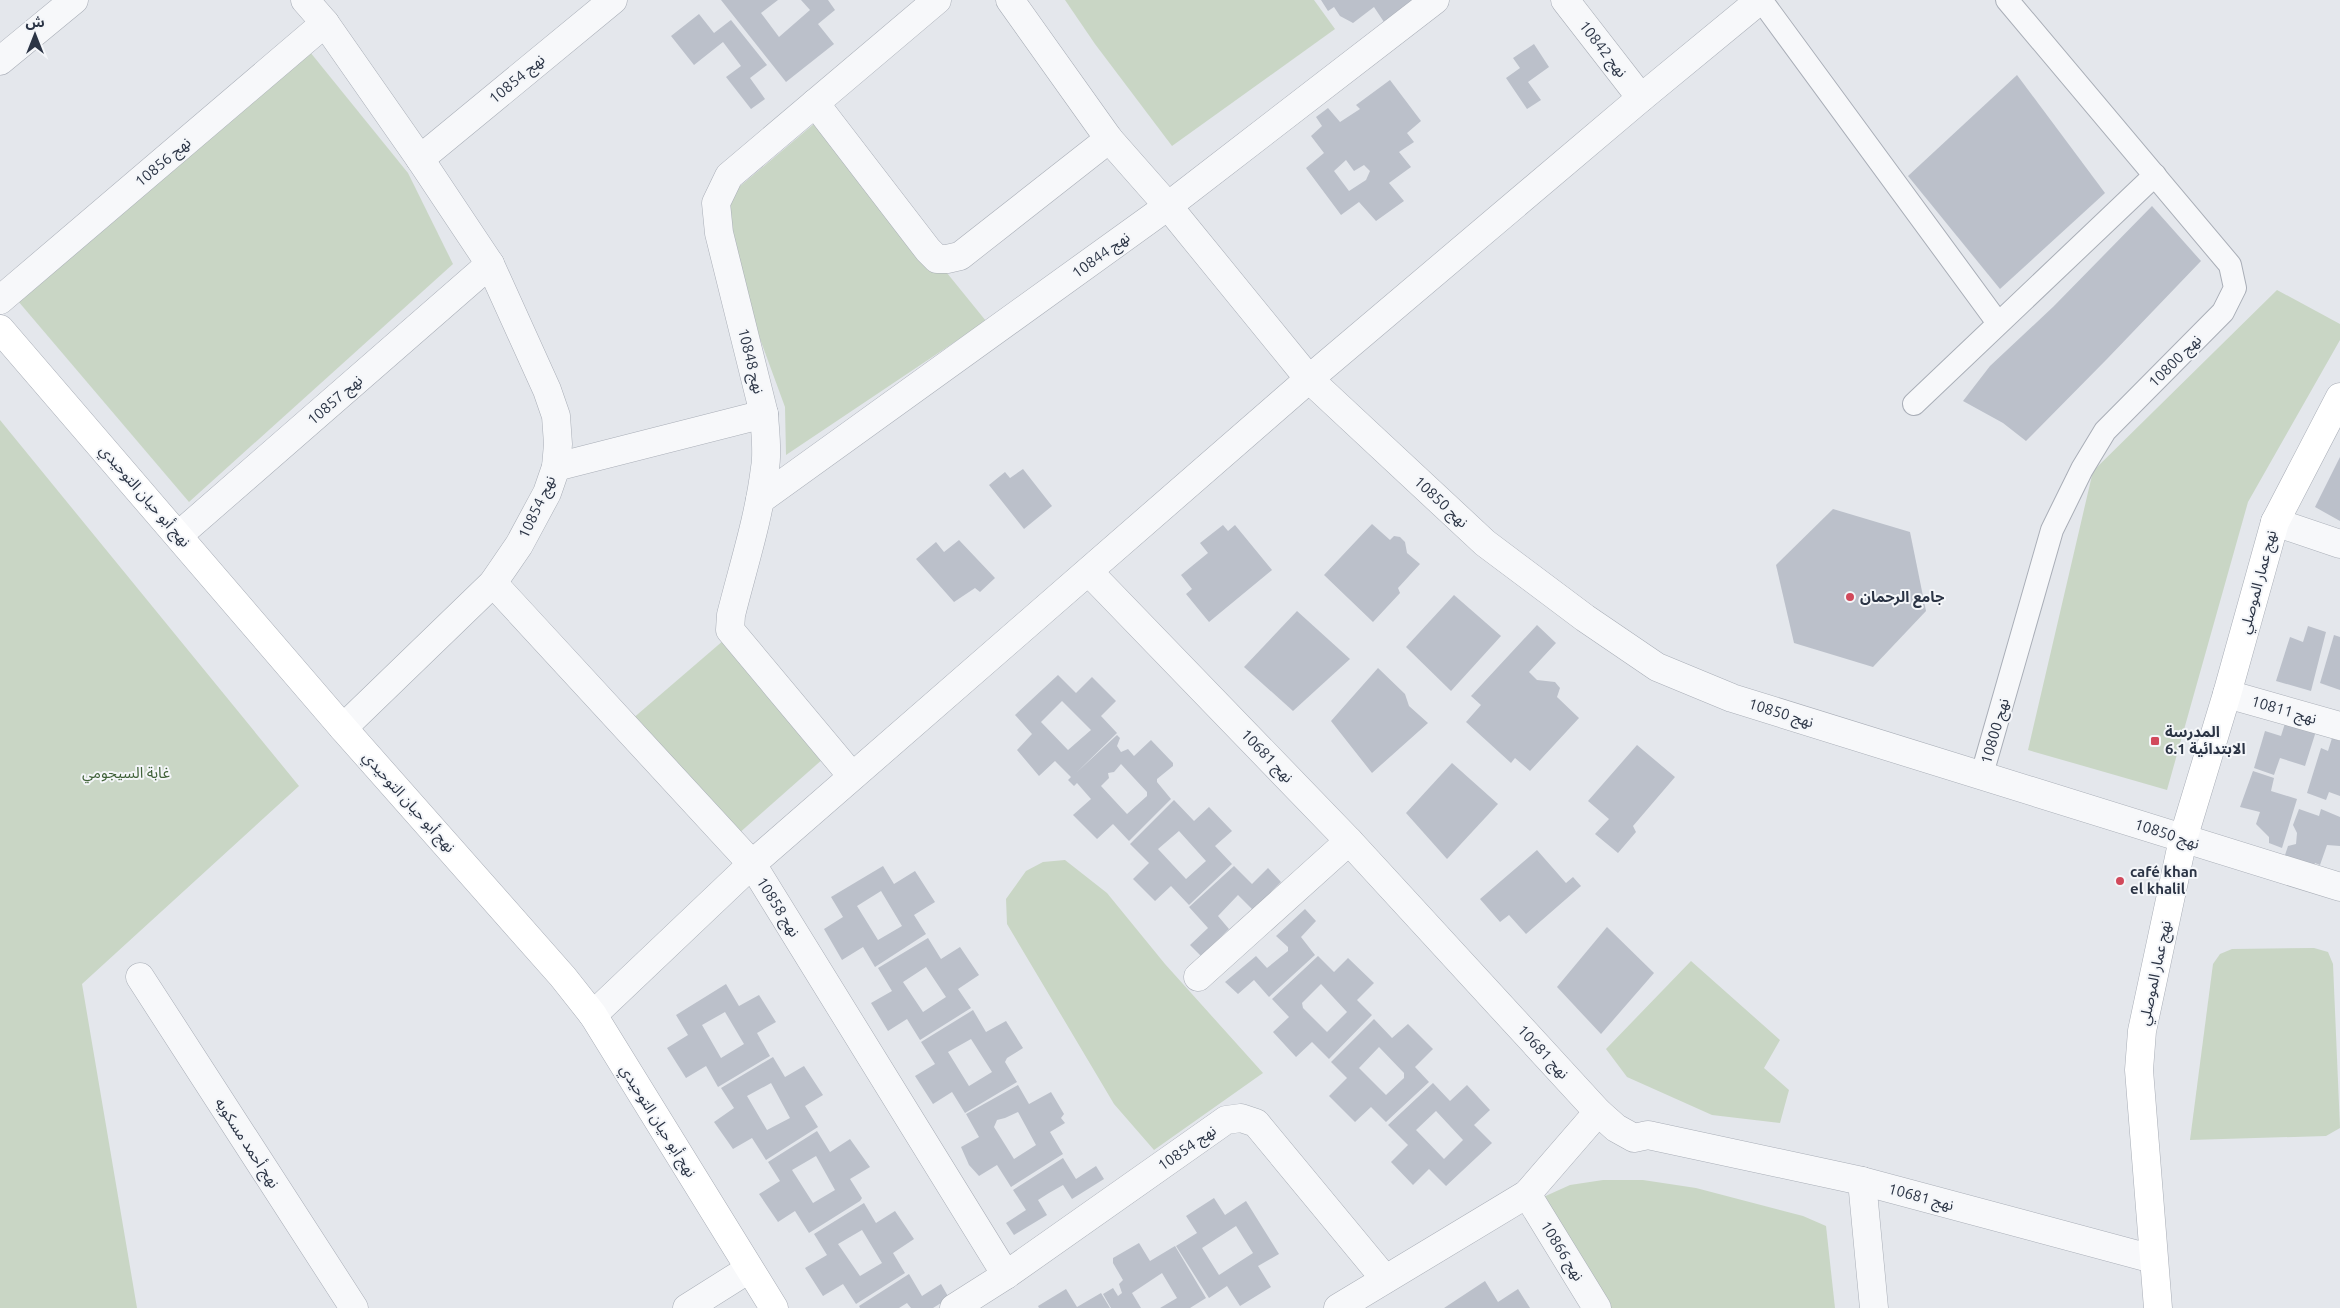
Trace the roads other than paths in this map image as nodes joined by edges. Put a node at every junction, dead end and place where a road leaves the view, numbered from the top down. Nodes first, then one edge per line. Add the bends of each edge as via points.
1 (74, 0) edge
2 (306, 0) edge
3 (613, 0) edge
4 (937, 0) edge
5 (1010, 0) edge
6 (1435, 0) edge
7 (1565, 0) edge
8 (1761, 0) edge
9 (2007, 0) edge
10 (325, 23) junction
11 (0, 61) edge
12 (1641, 98) junction
13 (815, 103) junction
14 (1109, 139) junction
15 (420, 159) junction
16 (2155, 175) junction
17 (1168, 206) junction
18 (490, 264) junction
19 (0, 300) edge
20 (1998, 323) junction
21 (0, 329) edge
22 (1309, 379) junction
23 (2340, 397) edge
24 (1914, 404) dead end
25 (764, 414) junction
26 (556, 467) junction
27 (760, 500) junction
28 (2275, 522) junction
29 (179, 535) junction
30 (2340, 544) edge
31 (1089, 572) junction
32 (493, 583) junction
33 (2227, 694) junction
34 (2340, 726) edge
35 (343, 728) junction
36 (1982, 774) junction
37 (852, 776) junction
38 (2183, 839) junction
39 (1349, 841) junction
40 (752, 864) junction
41 (2340, 887) edge
42 (140, 977) dead end
43 (1198, 977) dead end
44 (593, 1015) junction
45 (1598, 1112) junction
46 (1862, 1182) junction
47 (1527, 1194) junction
48 (2154, 1259) junction
49 (749, 1270) junction
50 (1006, 1275) junction
51 (1378, 1292) edge
52 (354, 1308) edge
53 (686, 1308) edge
54 (774, 1308) edge
55 (954, 1308) edge
56 (1338, 1308) edge
57 (1597, 1308) edge
58 (1874, 1308) edge
59 (2158, 1308) edge

1 - 11 street
2 - 10 street, نهج 10854
3 - 15 street, نهج 10854
4 - 13 street, نهج 10848
5 - 14 street, نهج 10850
6 - 17 street, نهج 10844
7 - 12 street, نهج 10842
8 - 12 street
8 - 20 lane
9 - 16 lane, نهج 10800
10 - 15 street, نهج 10854
10 - 19 street, نهج 10856
12 - 22 street
13 - 14 street via 937,259 960,256
13 - 25 street, نهج 10848 via 729,176 716,203 719,233
14 - 17 street, نهج 10850
15 - 18 street, نهج 10854
16 - 20 lane
16 - 36 lane, نهج 10800 via 2230,265 2235,288 2223,312 2105,431 2082,469 2052,530
17 - 22 street, نهج 10850
17 - 27 street, نهج 10844
18 - 26 street, نهج 10854 via 556,416
18 - 29 street, نهج 10857
20 - 24 lane
21 - 29 street, نهج أبو حيان التوحيدي
22 - 31 street
22 - 36 street, نهج 10850 via 1485,543 1657,667 1732,698
23 - 28 street, نهج عمار الموصلي
25 - 26 street
25 - 27 street, نهج 10848 via 766,467
26 - 32 street, نهج 10854 via 547,493 520,545
27 - 37 street, نهج 10848 via 730,630
28 - 30 street
28 - 33 street, نهج عمار الموصلي
29 - 35 street, نهج أبو حيان التوحيدي
31 - 37 street
31 - 39 street, نهج 10681
32 - 35 street, نهج 10854
32 - 40 street, نهج 10858
33 - 34 street, نهج 10811
33 - 38 street, نهج عمار الموصلي
35 - 44 street, نهج أبو حيان التوحيدي
36 - 38 street, نهج 10850
37 - 40 street
38 - 41 street, نهج 10850
38 - 48 street, نهج عمار الموصلي via 2142,1031 2139,1070
39 - 43 street
39 - 45 street, نهج 10681
40 - 44 street
40 - 50 street, نهج 10858
42 - 52 street, نهج أحمد مسكويه
44 - 49 street, نهج أبو حيان التوحيدي
45 - 46 street, نهج 10681 via 1634,1138 1648,1135
45 - 47 street
46 - 48 street, نهج 10681
46 - 58 street
47 - 51 street
47 - 57 street, نهج 10866
48 - 59 street, نهج عمار الموصلي
49 - 53 street
49 - 54 street, نهج أبو حيان التوحيدي
50 - 51 street, نهج 10854 via 1226,1120 1241,1118 1256,1123
50 - 55 street, نهج 10854
51 - 56 street

